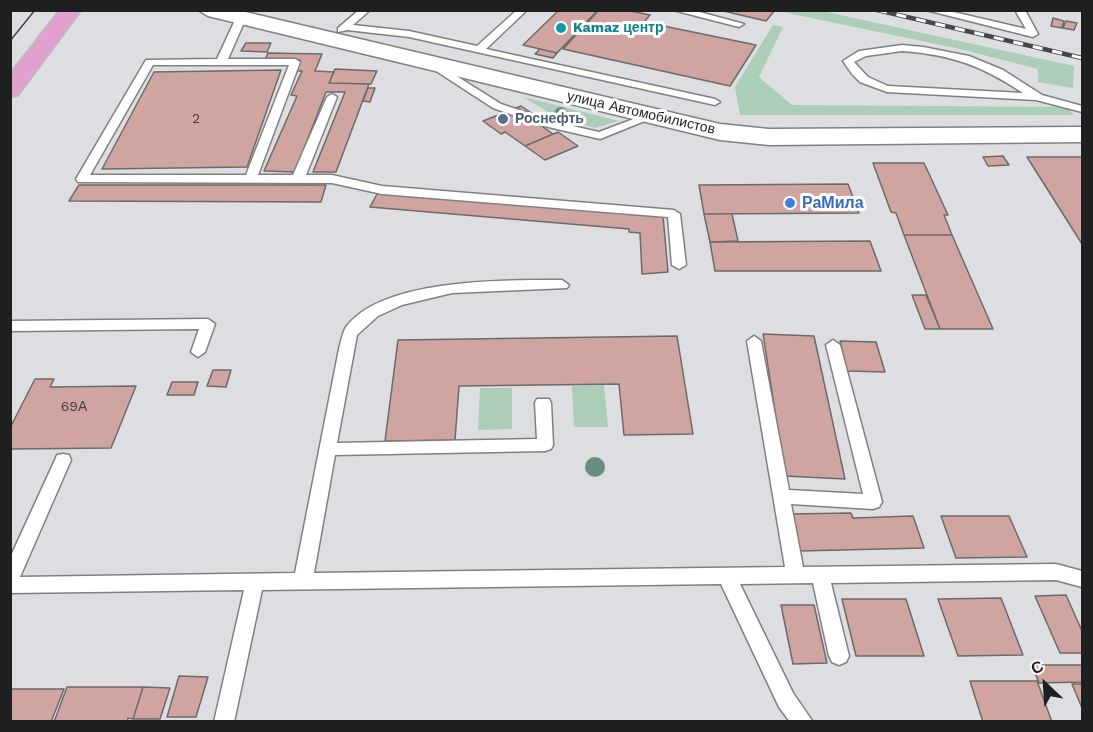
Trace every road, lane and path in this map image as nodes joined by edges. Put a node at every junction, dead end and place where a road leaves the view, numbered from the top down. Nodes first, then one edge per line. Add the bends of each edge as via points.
1 (71, 10) edge
2 (208, 10) edge
3 (366, 10) edge
4 (523, 10) edge
5 (677, 10) edge
6 (930, 10) edge
7 (1020, 10) edge
8 (241, 18) junction
9 (739, 24) dead end
10 (337, 33) junction
11 (479, 50) junction
12 (221, 62) junction
13 (431, 63) junction
14 (10, 90) edge
15 (332, 97) dead end
16 (1038, 97) junction
17 (715, 102) dead end
18 (1083, 109) edge
19 (651, 116) junction
20 (1083, 135) edge
21 (251, 179) junction
22 (298, 179) junction
23 (679, 265) dead end
24 (562, 285) dead end
25 (10, 326) edge
26 (754, 341) dead end
27 (833, 345) dead end
28 (198, 352) dead end
29 (543, 404) dead end
30 (329, 449) junction
31 (63, 460) dead end
32 (781, 497) junction
33 (795, 575) junction
34 (820, 575) junction
35 (727, 577) junction
36 (10, 579) edge
37 (1083, 579) edge
38 (255, 582) junction
39 (303, 582) junction
40 (10, 585) edge
41 (839, 656) dead end
42 (224, 722) edge
43 (803, 722) edge

1 - 14 main road
2 - 8 street, улица Автомобилистов
3 - 10 lane
4 - 11 lane
5 - 9 lane
6 - 7 lane via 1033,34
8 - 10 street, улица Автомобилистов
8 - 12 lane
10 - 11 lane via 409,34
10 - 13 street, улица Автомобилистов
11 - 17 lane
12 - 21 lane via 295,62
12 - 21 lane via 150,62 82,179
13 - 19 street, улица Автомобилистов
13 - 19 lane via 497,106 548,124 600,136
15 - 22 lane
16 - 16 lane via 999,72 966,58 883,49 860,52 848,61 867,82 887,89
16 - 18 lane
19 - 20 street, улица Автомобилистов via 720,132 769,137
21 - 22 lane
22 - 23 lane via 332,179 382,190 674,214
24 - 30 lane via 478,285 412,296 375,312 352,329
25 - 28 lane via 208,324
26 - 32 lane
27 - 32 lane via 873,502
29 - 30 lane via 545,445
30 - 39 lane
31 - 36 lane
32 - 33 lane
33 - 34 lane
33 - 35 lane
34 - 37 lane via 1056,572
34 - 41 lane
35 - 39 lane
35 - 43 lane via 786,700
38 - 39 lane
38 - 40 lane
38 - 42 lane

